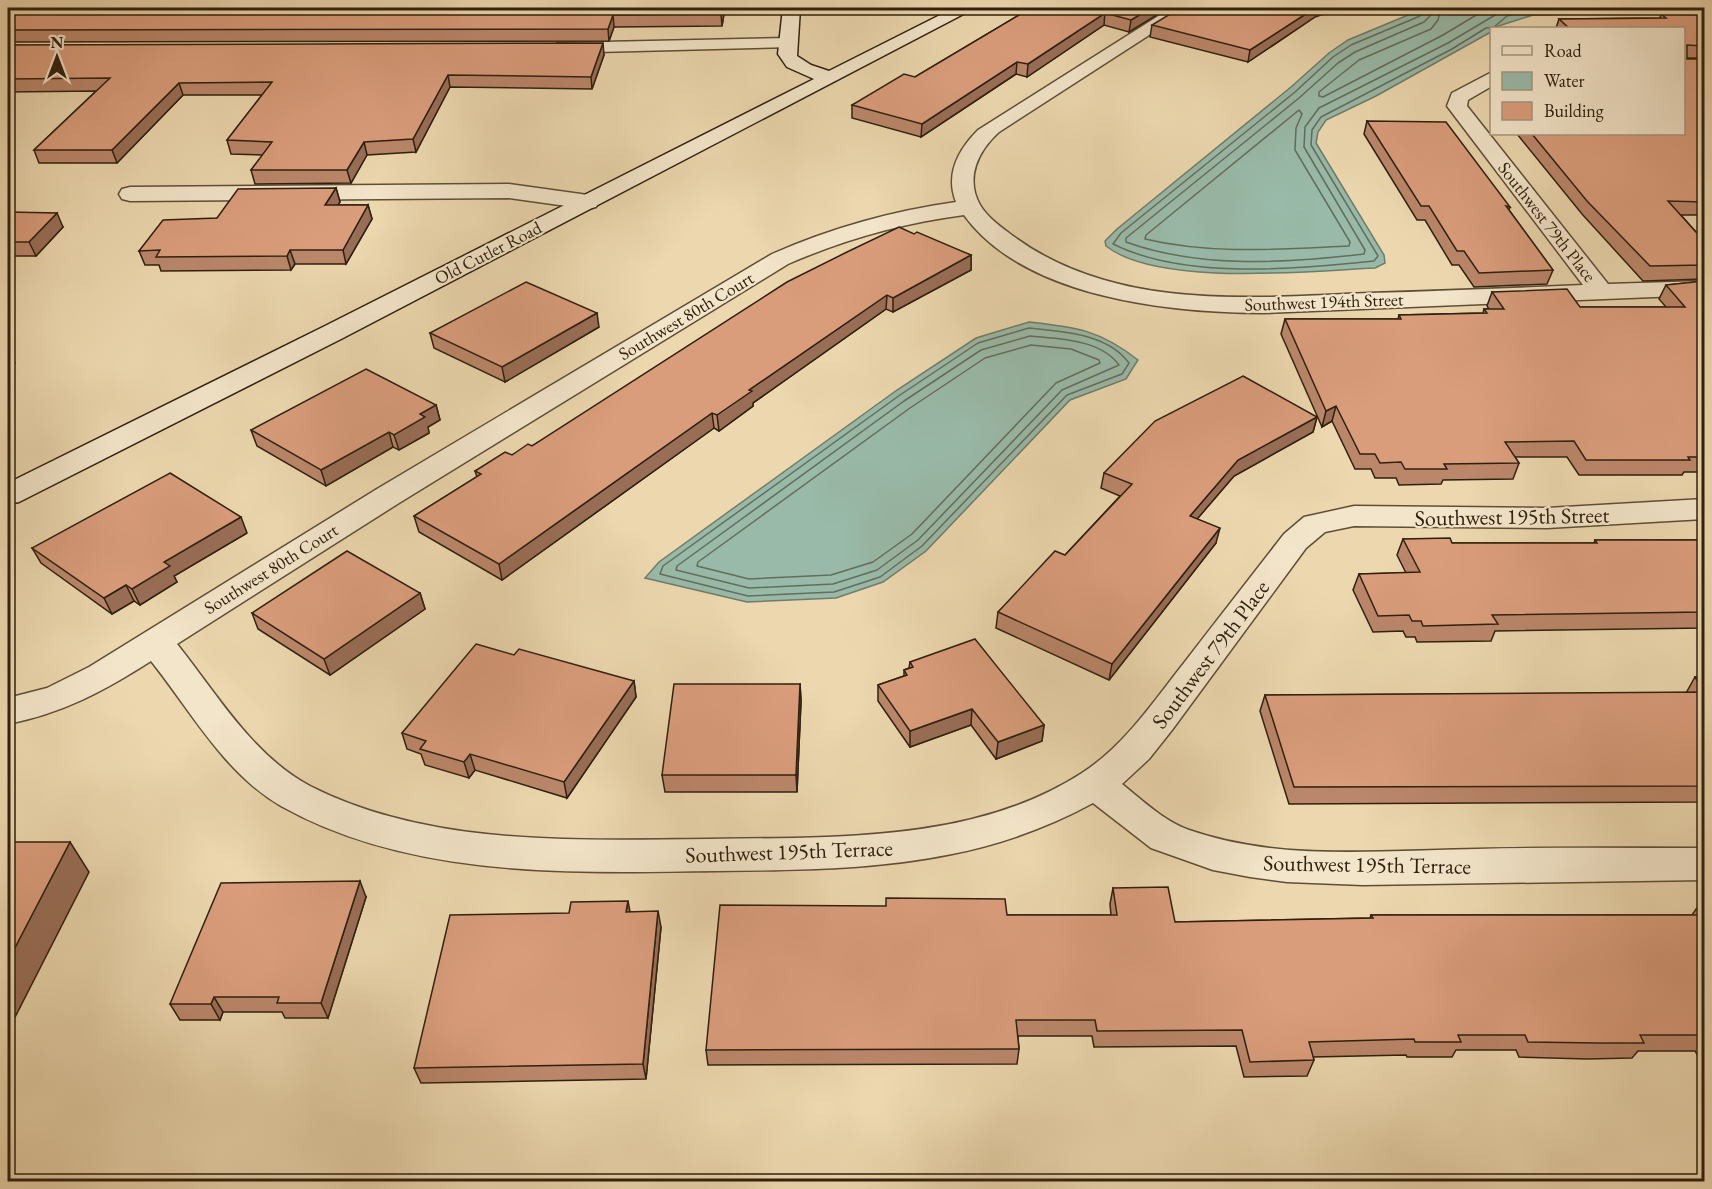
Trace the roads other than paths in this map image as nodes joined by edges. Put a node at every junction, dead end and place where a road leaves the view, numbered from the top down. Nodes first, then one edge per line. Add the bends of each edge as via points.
1 (791, 8) edge
2 (966, 8) edge
3 (1182, 8) edge
4 (537, 48) edge
5 (787, 49) junction
6 (828, 77) junction
7 (1490, 79) edge
8 (130, 194) dead end
9 (588, 202) junction
10 (970, 207) junction
11 (1704, 288) edge
12 (1600, 291) junction
13 (8, 495) edge
14 (1704, 509) edge
15 (1320, 523) joint
16 (155, 641) junction
17 (8, 711) edge
18 (1096, 784) junction
19 (1704, 864) edge

1 - 5 street
2 - 6 street, Old Cutler Road
3 - 10 street via 985,134 970,152 965,166 963,188
4 - 5 street via 652,48 671,53
5 - 6 street via 794,64
6 - 9 street, Old Cutler Road
7 - 12 street, Southwest 79th Place via 1459,97 1457,106
8 - 9 street via 509,191
9 - 13 street, Old Cutler Road
10 - 12 street, Southwest 194th Street via 1003,240 1045,265 1121,291 1176,301 1264,305
10 - 16 street, Southwest 80th Court via 862,227 780,259
11 - 12 street, Southwest 194th Street
14 - 15 street, Southwest 195th Street via 1547,518 1354,516
15 - 18 street, Southwest 79th Place via 1303,532 1138,748
16 - 17 street via 68,694
16 - 18 street, Southwest 195th Terrace via 235,746 277,784 352,822 455,843 543,853 631,855 822,853 895,848 964,835 1022,818
18 - 19 street, Southwest 195th Terrace via 1143,823 1175,841 1238,860 1275,866

